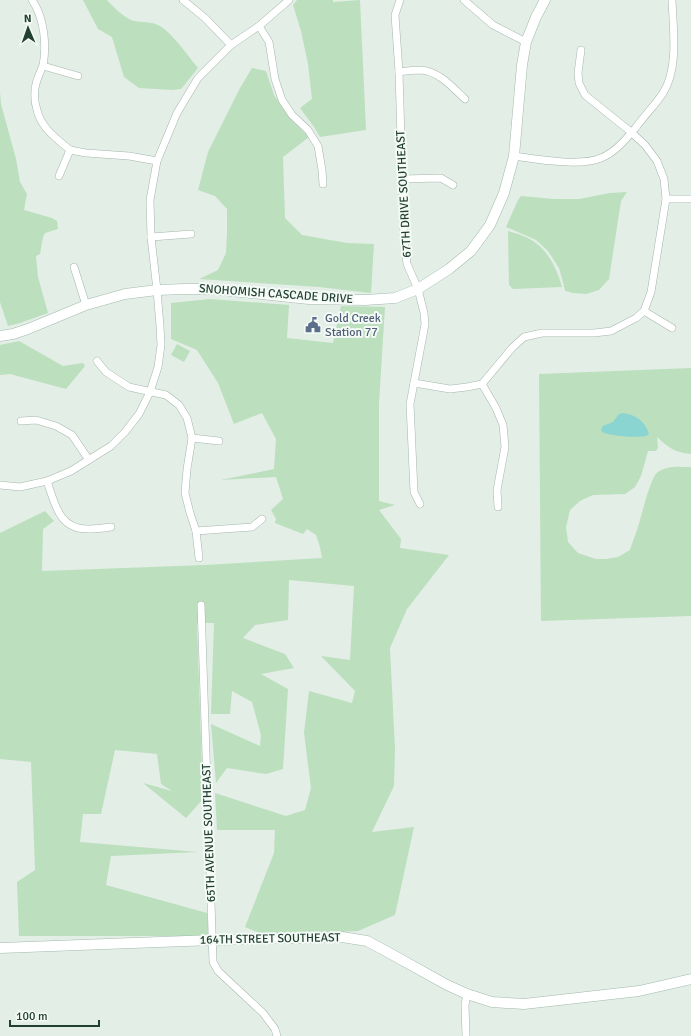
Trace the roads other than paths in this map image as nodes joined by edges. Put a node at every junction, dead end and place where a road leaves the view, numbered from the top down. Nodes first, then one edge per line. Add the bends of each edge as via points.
1 (32, 0) edge
2 (183, 0) edge
3 (289, 0) edge
4 (400, 0) edge
5 (464, 0) edge
6 (545, 0) edge
7 (672, 0) edge
8 (259, 26) junction
9 (526, 42) junction
10 (231, 46) junction
11 (581, 50) dead end
12 (43, 66) junction
13 (399, 72) junction
14 (78, 76) dead end
15 (465, 99) dead end
16 (631, 132) junction
17 (70, 150) junction
18 (514, 156) junction
19 (157, 161) junction
20 (59, 176) dead end
21 (402, 179) junction
22 (323, 184) dead end
23 (453, 185) dead end
24 (691, 199) edge
25 (666, 200) junction
26 (191, 234) dead end
27 (151, 237) junction
28 (74, 267) dead end
29 (418, 289) junction
30 (157, 290) junction
31 (86, 305) junction
32 (644, 311) junction
33 (672, 328) dead end
34 (0, 336) edge
35 (97, 361) dead end
36 (414, 383) junction
37 (482, 384) junction
38 (150, 392) junction
39 (21, 421) dead end
40 (192, 438) junction
41 (219, 440) dead end
42 (89, 460) junction
43 (47, 481) junction
44 (0, 485) edge
45 (420, 504) dead end
46 (498, 507) dead end
47 (262, 519) dead end
48 (111, 527) dead end
49 (196, 531) junction
50 (199, 558) dead end
51 (201, 605) dead end
52 (213, 940) junction
53 (0, 948) edge
54 (691, 979) edge
55 (467, 994) junction
56 (277, 1036) edge
57 (466, 1036) edge

1 - 12 street via 44,31
2 - 10 street via 205,18
3 - 8 street
4 - 13 street, 67TH DRIVE SOUTHEAST via 395,15
5 - 9 street via 493,25
6 - 9 street, SNOHOMISH CASCADE DRIVE
7 - 16 street via 674,56 671,74 664,92
8 - 10 street
8 - 22 street via 269,42 275,79 282,100 318,146
9 - 18 street, SNOHOMISH CASCADE DRIVE
10 - 19 street via 198,78 177,113
11 - 16 street via 578,73 579,83 585,95
12 - 14 street
12 - 17 street via 35,94 37,111 43,124
13 - 15 street via 421,70 432,73 441,77
13 - 21 street, 67TH DRIVE SOUTHEAST
16 - 18 street via 617,149 601,158 584,162
16 - 25 street via 657,161 664,179
17 - 19 street
17 - 20 street
18 - 29 street, SNOHOMISH CASCADE DRIVE via 504,193 490,225 471,250 449,269
19 - 27 street via 150,200
21 - 23 street via 441,178
21 - 29 street, 67TH DRIVE SOUTHEAST via 407,264
24 - 25 street
25 - 32 street via 651,292
26 - 27 street
27 - 30 street
28 - 31 street
29 - 30 street, SNOHOMISH CASCADE DRIVE via 395,298 365,300 310,299 212,289
29 - 36 street, 67TH DRIVE SOUTHEAST via 425,324
30 - 31 street, SNOHOMISH CASCADE DRIVE via 126,294
30 - 38 street via 161,345 158,367
31 - 34 street, SNOHOMISH CASCADE DRIVE via 13,334
32 - 33 street
32 - 37 street via 611,331 542,333 524,337
35 - 38 street via 106,372 129,387
36 - 37 street via 450,389
36 - 45 street, 67TH DRIVE SOUTHEAST via 410,404 414,492
37 - 46 street via 503,425 505,448 497,490
38 - 40 street via 166,395 179,405 188,418
38 - 42 street via 139,414 125,432 111,446
39 - 42 street via 36,420 72,434
40 - 41 street
40 - 49 street via 185,493
42 - 43 street
43 - 44 street via 20,487
43 - 48 street via 56,508 71,526 88,529
47 - 49 street via 252,527
49 - 50 street
51 - 52 street, 65TH AVENUE SOUTHEAST
52 - 53 street, 164TH STREET SOUTHEAST
52 - 55 street, 164TH STREET SOUTHEAST via 342,937 367,942
52 - 56 street, 65TH AVENUE SOUTHEAST via 213,962 218,971 263,1013
54 - 55 street, 164TH STREET SOUTHEAST via 639,991 524,1004 492,1002
55 - 57 street

